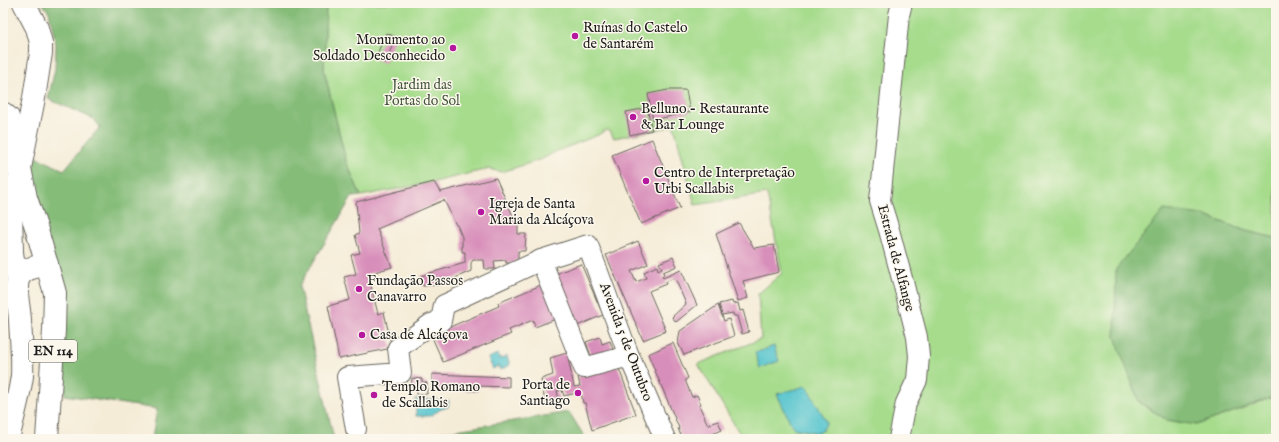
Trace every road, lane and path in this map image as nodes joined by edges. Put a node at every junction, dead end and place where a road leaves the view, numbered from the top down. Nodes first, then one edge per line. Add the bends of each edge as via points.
1 (24, 3) edge
2 (902, 3) edge
3 (3, 112) edge
4 (20, 168) junction
5 (541, 260) junction
6 (47, 264) junction
7 (17, 283) junction
8 (629, 356) junction
9 (356, 429) dead end
10 (8, 439) edge
11 (47, 439) edge
12 (665, 439) edge
13 (899, 439) edge

1 - 4 main road, EN 114 via 37,28 41,53
2 - 13 street, Estrada de Alfange via 880,202 917,337 919,356 917,380 906,403
3 - 4 street via 9,117 7,163
4 - 6 main road, EN 114 via 26,198
4 - 7 street via 12,209
5 - 8 street via 584,368
5 - 8 street, Avenida 5 de Outubro via 588,245
5 - 9 street via 444,305 441,321 431,324 398,348 401,373 347,377
6 - 7 main road via 26,270
6 - 11 main road, EN 114 via 55,293
7 - 10 main road via 22,377
8 - 12 street, Avenida 5 de Outubro

